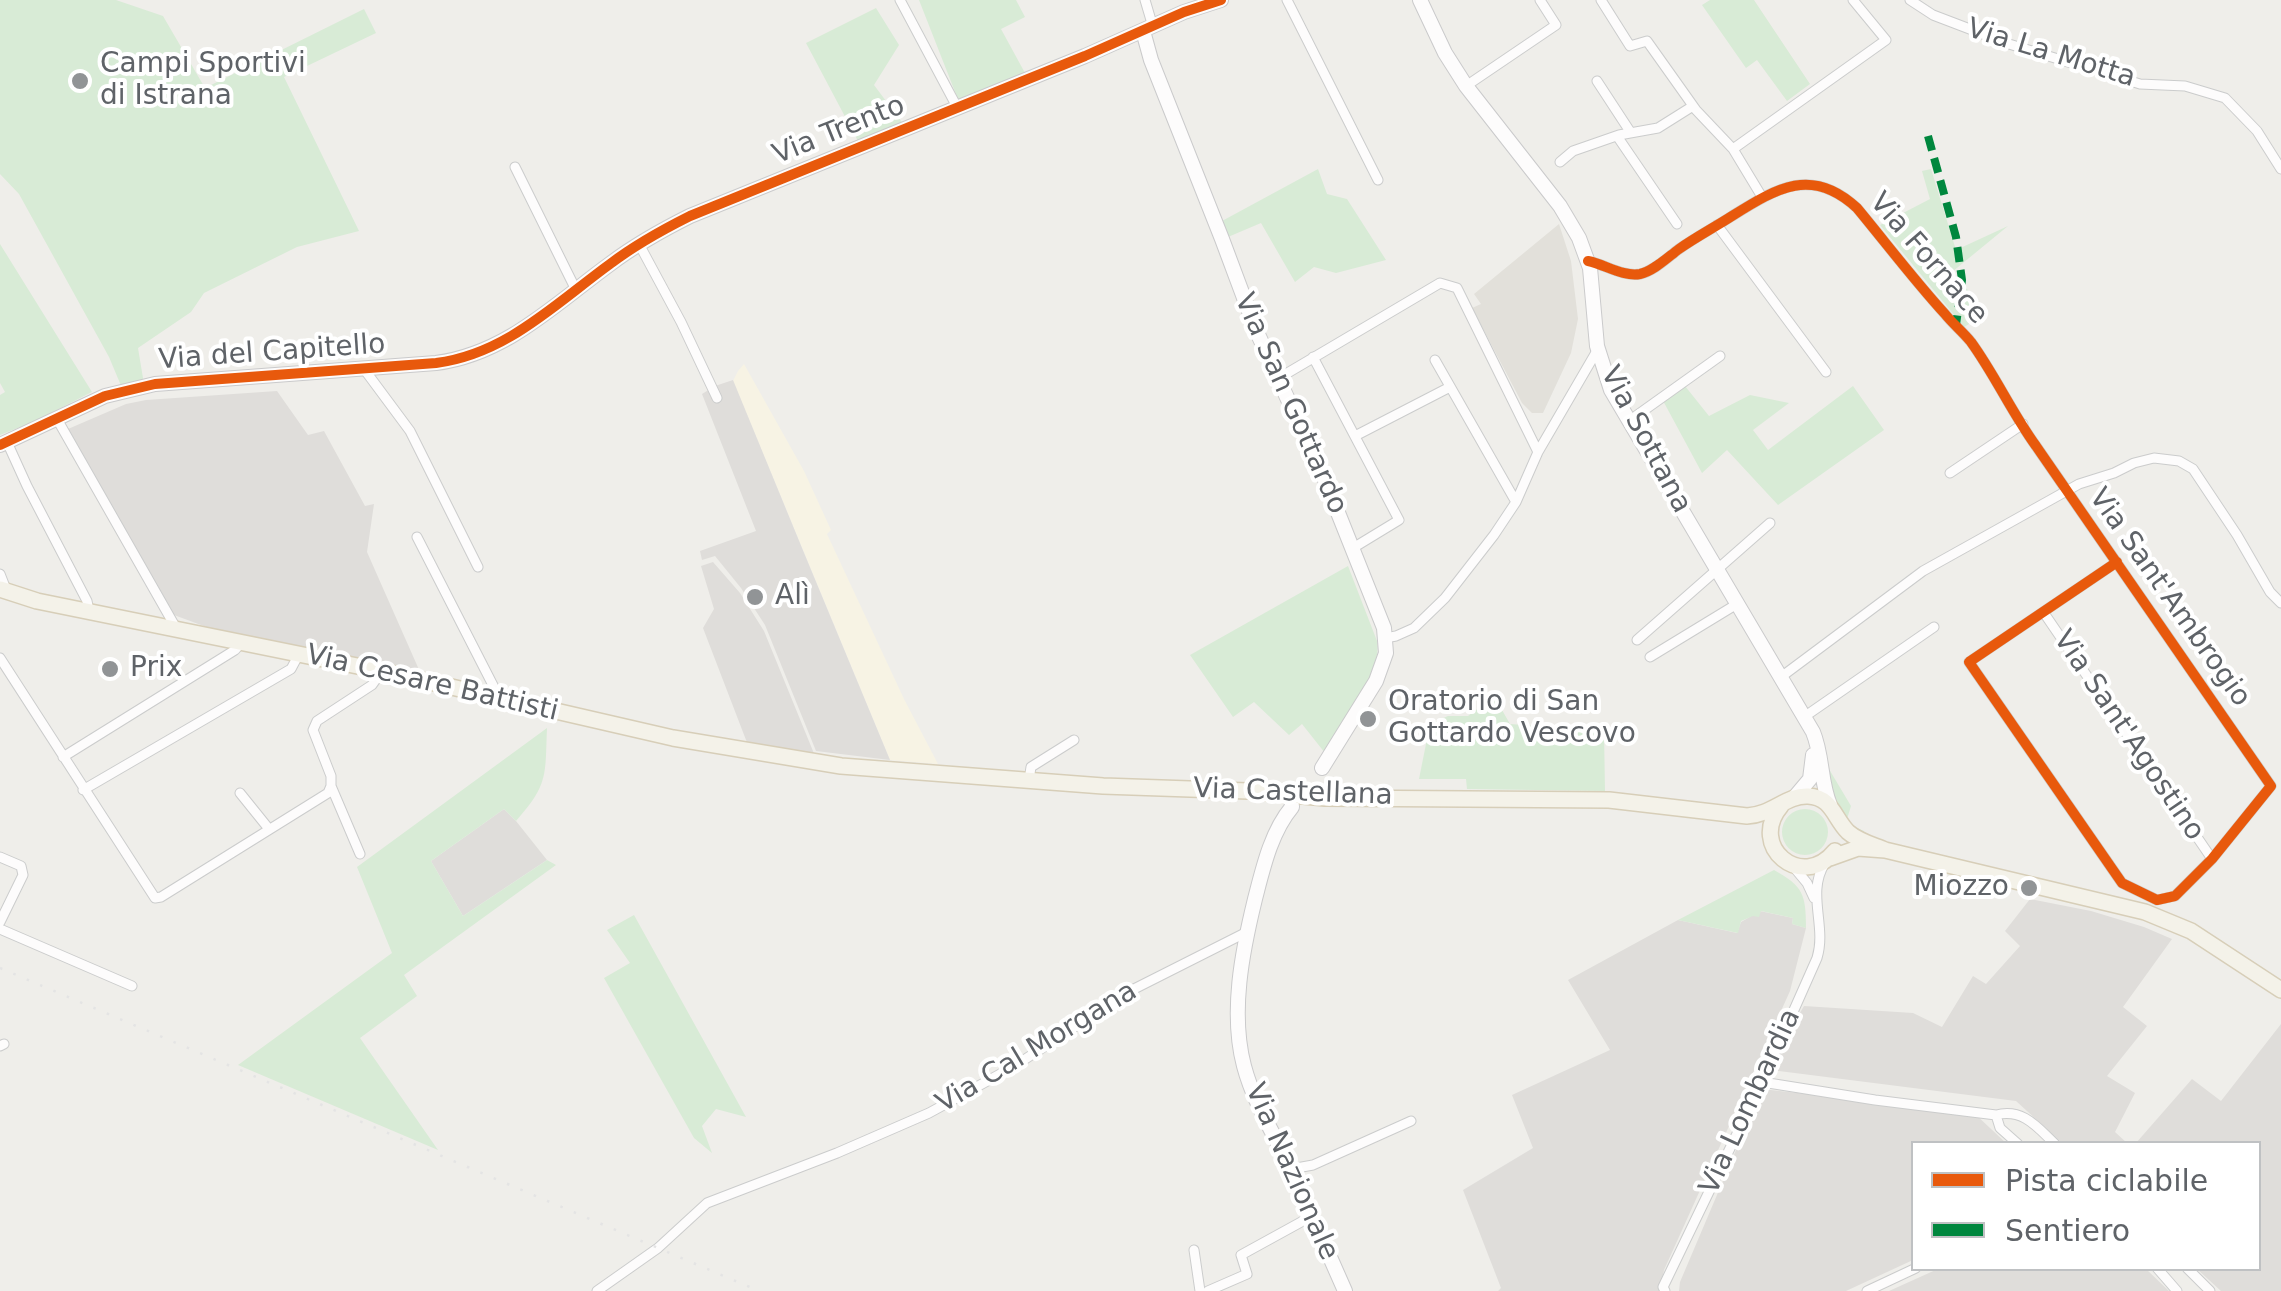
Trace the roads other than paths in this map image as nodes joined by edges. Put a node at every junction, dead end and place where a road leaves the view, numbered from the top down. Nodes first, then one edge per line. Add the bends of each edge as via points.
1 (900, 0) edge
2 (1145, 0) edge
3 (1222, 0) edge
4 (1287, 0) edge
5 (1420, 0) edge
6 (1540, 0) edge
7 (1601, 0) edge
8 (1853, 0) edge
9 (1910, 0) edge
10 (1148, 29) junction
11 (1598, 81) dead end
12 (1466, 86) junction
13 (957, 106) junction
14 (1693, 106) junction
15 (1632, 133) junction
16 (1617, 136) junction
17 (1732, 149) junction
18 (1560, 162) dead end
19 (514, 167) dead end
20 (2281, 170) edge
21 (1378, 180) dead end
22 (1762, 198) junction
23 (1677, 224) dead end
24 (1717, 226) junction
25 (639, 244) junction
26 (1588, 261) junction
27 (576, 290) junction
28 (497, 346) joint
29 (1598, 349) junction
30 (1720, 356) dead end
31 (1313, 357) junction
32 (1436, 360) dead end
33 (364, 369) junction
34 (1826, 372) dead end
35 (1279, 378) junction
36 (1450, 386) junction
37 (717, 398) dead end
38 (57, 419) junction
39 (1629, 421) junction
40 (2023, 424) junction
41 (1354, 436) junction
42 (4, 444) edge
43 (1538, 452) junction
44 (1950, 473) dead end
45 (2068, 490) junction
46 (1516, 502) junction
47 (1770, 523) dead end
48 (417, 538) dead end
49 (1353, 548) junction
50 (2117, 562) junction
51 (478, 567) dead end
52 (1716, 569) junction
53 (0, 574) edge
54 (4, 590) edge
55 (2281, 603) edge
56 (1737, 604) junction
57 (89, 611) junction
58 (2044, 614) junction
59 (1934, 627) dead end
60 (176, 628) junction
61 (1385, 638) junction
62 (1636, 640) dead end
63 (242, 642) junction
64 (299, 654) junction
65 (1650, 657) dead end
66 (0, 658) edge
67 (382, 671) junction
68 (1781, 677) junction
69 (499, 698) junction
70 (1805, 718) junction
71 (1074, 740) dead end
72 (63, 757) junction
73 (1322, 768) dead end
74 (866, 769) joint
75 (1029, 780) junction
76 (331, 786) junction
77 (84, 790) junction
78 (240, 793) dead end
79 (1291, 796) junction
80 (1326, 798) junction
81 (1787, 802) junction
82 (1834, 811) junction
83 (1720, 814) junction
84 (1283, 818) junction
85 (269, 829) junction
86 (1771, 842) junction
87 (1885, 850) junction
88 (360, 854) dead end
89 (0, 857) edge
90 (2212, 858) junction
91 (1828, 859) junction
92 (1790, 864) junction
93 (1817, 906) junction
94 (2152, 906) junction
95 (0, 926) edge
96 (1248, 926) junction
97 (132, 986) dead end
98 (2281, 990) edge
99 (1762, 1082) junction
100 (1996, 1115) junction
101 (1412, 1120) dead end
102 (2015, 1141) edge
103 (2052, 1141) edge
104 (1291, 1169) junction
105 (1312, 1216) junction
106 (1194, 1250) dead end
107 (1911, 1270) edge
108 (2160, 1271) edge
109 (2191, 1271) edge
110 (597, 1291) edge
111 (1204, 1291) edge
112 (1345, 1291) edge
113 (1665, 1291) edge
114 (1867, 1291) edge
115 (2177, 1291) edge
116 (2210, 1291) edge

1 - 13 street
2 - 10 street
3 - 10 street, Via Trento
4 - 21 street
5 - 12 street, Via Sottana
6 - 12 street via 1556,25
7 - 14 street via 1630,46 1647,41
8 - 17 street via 1886,40
9 - 20 street, Via La Motta via 1933,16 2009,44 2140,84 2186,86 2225,98
10 - 13 street, Via Trento
10 - 35 street, Via San Gottardo via 1151,60
11 - 15 street
12 - 26 street, Via Sottana via 1560,206
13 - 25 street, Via Trento via 690,216
14 - 15 street via 1658,128
14 - 17 street
15 - 16 street
16 - 18 street via 1572,151
16 - 23 street
17 - 22 street
19 - 27 street
22 - 24 street, Via Fornace
22 - 40 street, Via Fornace via 1805,184 1842,194 1969,339
24 - 26 street, Via Fornace via 1640,274
24 - 34 street
25 - 27 street, Via Trento
25 - 37 street
26 - 29 street, Via Sottana
27 - 28 street, Via Trento
28 - 33 street, Via del Capitello via 455,361
29 - 39 street, Via Sottana
29 - 43 street
30 - 39 street
31 - 35 street
31 - 41 street
31 - 43 street via 1440,283 1457,288
32 - 36 street
33 - 38 street, Via del Capitello via 156,384 106,396
33 - 51 street via 410,431
35 - 49 street, Via San Gottardo
36 - 41 street
36 - 46 street
38 - 42 street, Via del Capitello
38 - 60 street
39 - 52 street, Via Sottana
40 - 44 street
40 - 45 street, Via Fornace
41 - 49 street via 1399,520
42 - 57 street
43 - 46 street
45 - 50 street, Via Sant'Ambrogio
45 - 55 street via 2144,460 2179,461 2204,483
45 - 68 street via 1924,572
46 - 61 street via 1444,598 1414,628
47 - 52 street
48 - 69 street
49 - 61 street, Via San Gottardo
50 - 58 street
50 - 90 street, Via Sant'Ambrogio via 2272,786
52 - 56 street, Via Sottana
52 - 62 street
53 - 54 street
54 - 57 main road, Via Cesare Battisti
56 - 65 street
56 - 68 street, Via Sottana
57 - 60 main road, Via Cesare Battisti
58 - 90 street, Via Sant'Agostino
58 - 94 street via 1969,662 2122,884
59 - 70 street
60 - 63 main road, Via Cesare Battisti
61 - 73 street via 1376,680
63 - 64 main road, Via Cesare Battisti
63 - 72 street
64 - 67 main road, Via Cesare Battisti
64 - 77 street via 291,669
66 - 72 street
67 - 69 main road, Via Cesare Battisti
67 - 76 street via 372,686 314,726
68 - 70 street, Via Sottana
69 - 74 main road, Via Cesare Battisti via 673,738
70 - 81 street, Via Sottana via 1812,771
70 - 82 street, Via Sottana
71 - 75 street via 1031,767
72 - 77 street
74 - 75 main road, Via Castellana
75 - 79 main road, Via Castellana
76 - 85 street
76 - 88 street
77 - 85 street via 155,898
78 - 85 street
79 - 80 main road, Via Castellana
79 - 84 street, Via Nazionale
80 - 83 main road, Via Castellana via 1609,800
80 - 84 street
81 - 82 main road via 1809,796
81 - 83 main road, Via Castellana via 1754,816
81 - 86 main road via 1770,826
82 - 87 main road via 1852,835
82 - 91 main road via 1841,836
83 - 86 main road, Via Castellana
84 - 96 street, Via Nazionale
86 - 92 main road
87 - 91 main road via 1858,848
87 - 94 main road
89 - 95 street via 24,870
90 - 94 street, Via Sant'Ambrogio via 2175,896
91 - 92 main road via 1808,867
91 - 93 street, Via Lombardia via 1816,883
92 - 93 street
93 - 99 street, Via Lombardia via 1818,954
94 - 98 main road
95 - 97 street
96 - 104 street, Via Nazionale via 1238,1000 1244,1067
96 - 110 street, Via Cal Morgana via 1244,935 1130,990 929,1113 707,1203
99 - 100 street
99 - 113 street, Via Lombardia
100 - 102 street
100 - 103 street via 2027,1117
101 - 104 street
104 - 105 street, Via Nazionale
105 - 111 street via 1241,1256 1247,1274
105 - 112 street, Via Nazionale
106 - 111 street
107 - 114 street
108 - 115 street
109 - 116 street

